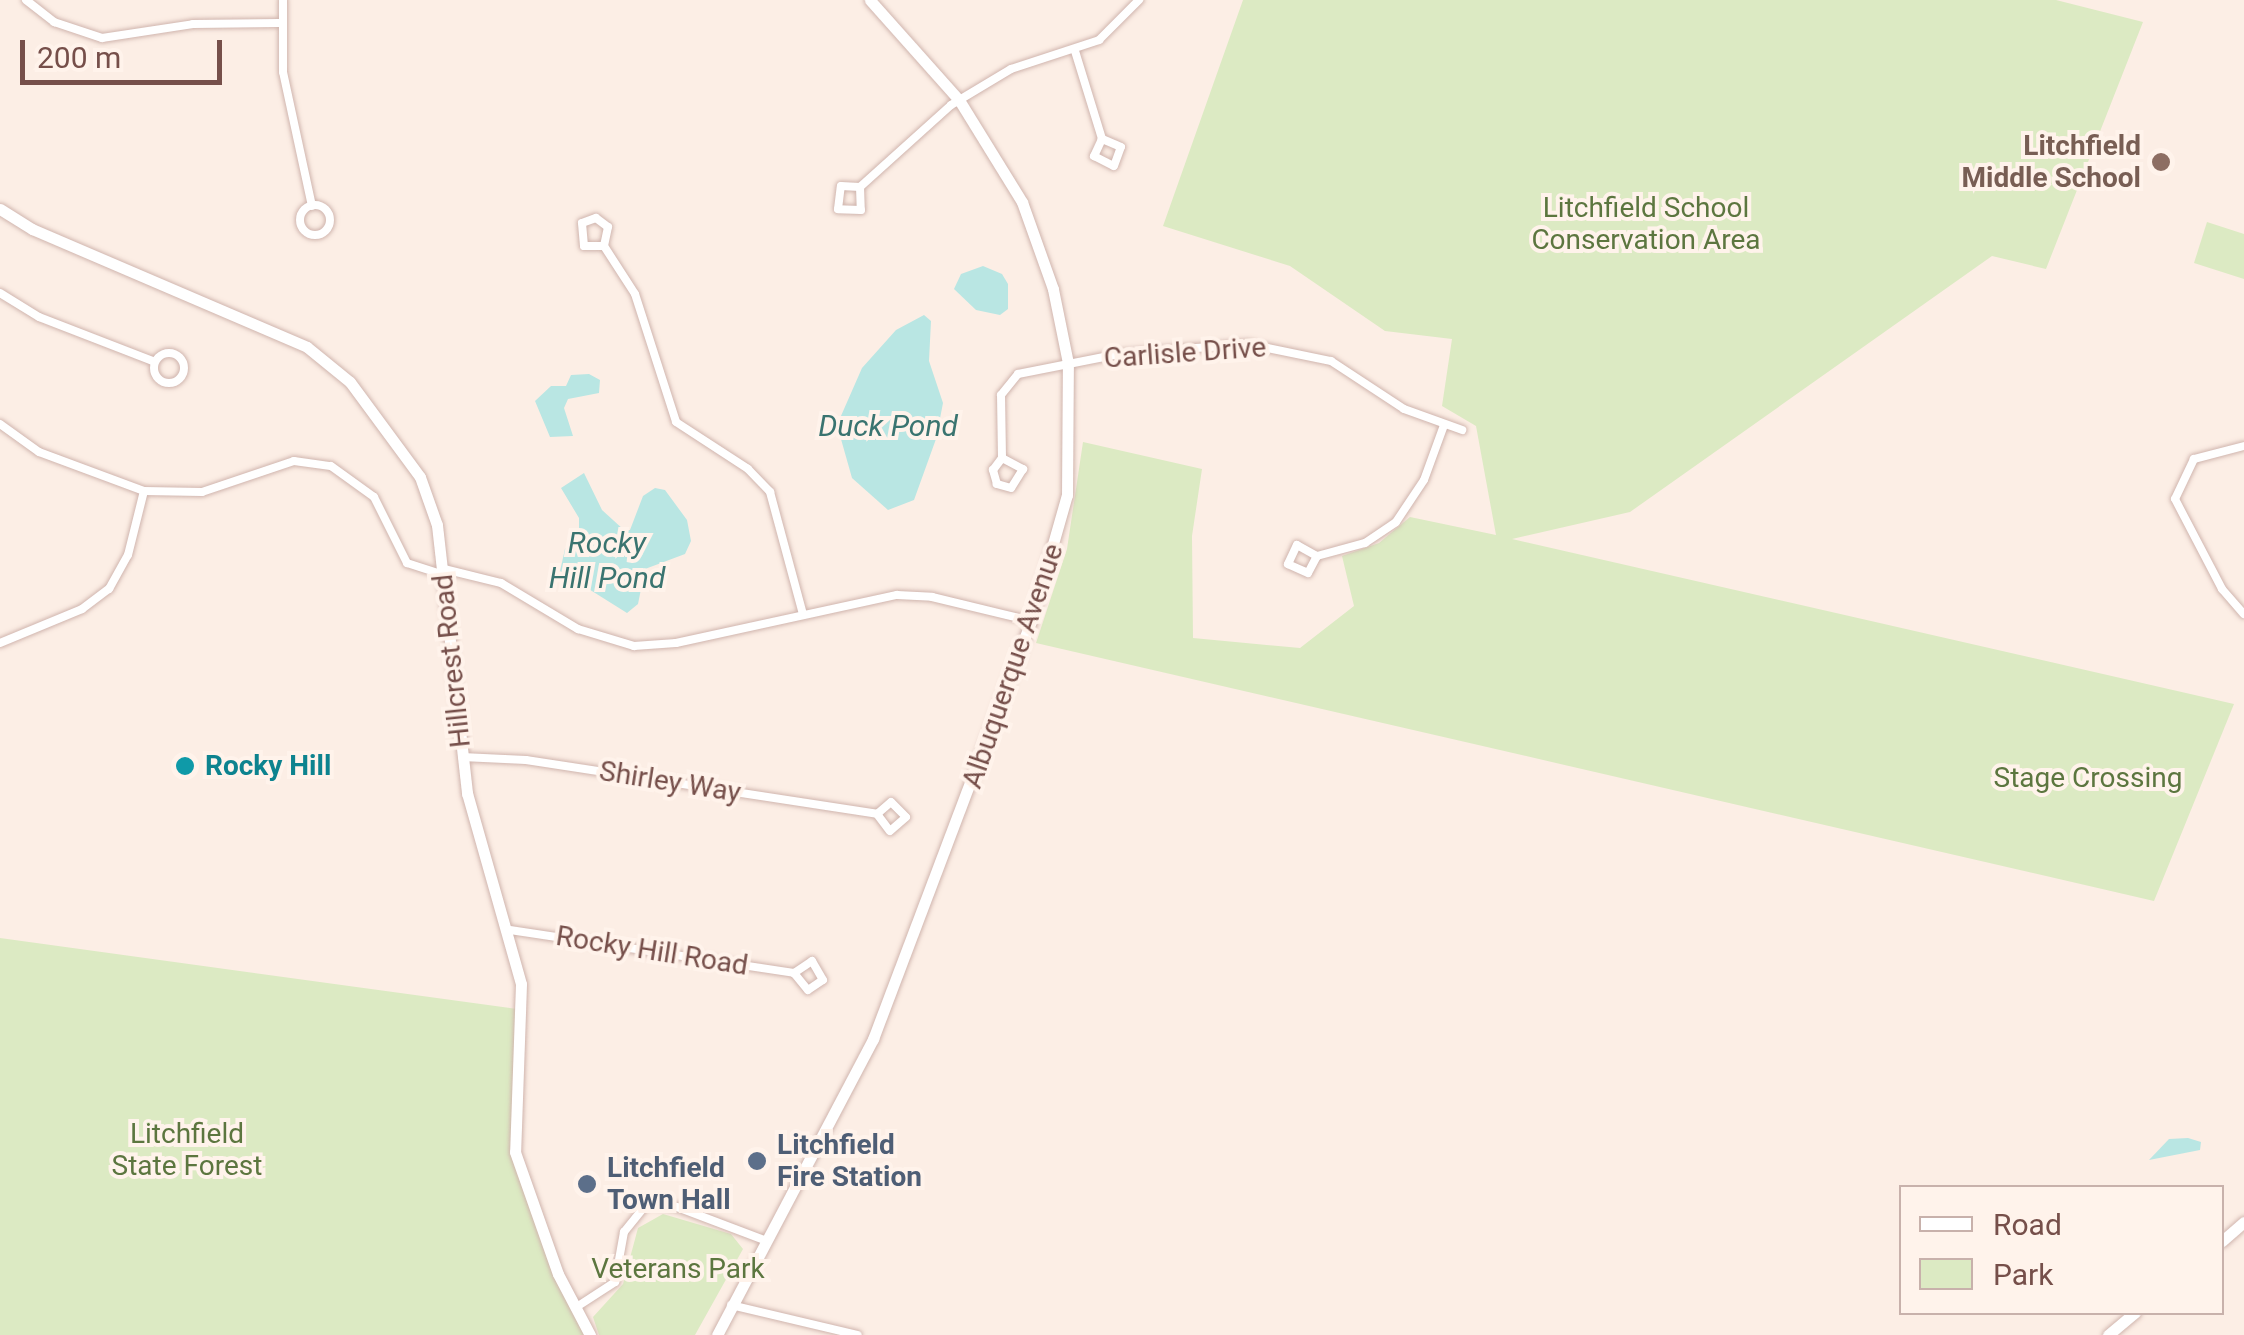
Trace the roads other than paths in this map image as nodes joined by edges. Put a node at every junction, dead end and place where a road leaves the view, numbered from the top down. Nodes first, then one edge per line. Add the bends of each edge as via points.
1 (26, 0) edge
2 (283, 0) edge
3 (870, 0) edge
4 (1139, 0) edge
5 (280, 23) junction
6 (1076, 50) junction
7 (959, 100) junction
8 (1102, 139) dead end
9 (860, 187) junction
10 (312, 206) dead end
11 (1, 213) edge
12 (604, 246) junction
13 (0, 293) edge
14 (154, 362) junction
15 (1068, 363) junction
16 (0, 424) edge
17 (1444, 425) junction
18 (1462, 430) dead end
19 (2244, 446) edge
20 (1002, 458) junction
21 (144, 491) junction
22 (1317, 556) junction
23 (444, 572) junction
24 (803, 614) junction
25 (2244, 614) edge
26 (1031, 621) junction
27 (0, 643) edge
28 (462, 757) junction
29 (877, 814) dead end
30 (510, 930) junction
31 (794, 973) dead end
32 (2244, 1222) edge
33 (2224, 1239) edge
34 (767, 1241) junction
35 (732, 1306) junction
36 (574, 1308) junction
37 (2131, 1315) edge
38 (590, 1335) edge
39 (717, 1335) edge
40 (858, 1335) edge
41 (2108, 1335) edge

1 - 5 street via 54,22 102,38 194,24
2 - 5 street
3 - 7 street, Albuquerque Avenue
4 - 6 street via 1113,31
5 - 10 street
6 - 7 street via 1010,69
6 - 8 street
7 - 9 street
7 - 15 street, Albuquerque Avenue via 1022,202 1053,289
9 - 9 street via 850,183 837,190 842,212 861,210
11 - 23 street, Hillcrest Road via 250,319 328,361 373,409 420,477 438,525
12 - 12 street via 584,246 582,223 605,222
12 - 24 street via 634,294 676,422 757,476 774,500
13 - 14 street via 39,318
14 - 14 street via 160,380 170,383 183,375 175,354
15 - 17 street, Carlisle Drive via 1127,353 1278,346 1331,362 1404,409
15 - 20 street, Carlisle Drive via 1024,371 1004,388
15 - 26 street, Albuquerque Avenue via 1067,495
16 - 21 street via 39,452
17 - 18 street, Carlisle Drive
17 - 22 street via 1420,488 1396,522 1365,543
19 - 25 street via 2194,459 2175,499 2222,589
20 - 20 street, Carlisle Drive via 992,470 994,480 1016,486 1020,464
21 - 23 street via 202,492 284,462 322,463 367,488 407,563
21 - 27 street via 128,555 109,589 82,609
22 - 22 street via 1308,573 1288,564 1298,544
23 - 24 street via 501,583 578,629 621,644 676,643
23 - 28 street, Hillcrest Road
24 - 26 street via 914,595
26 - 34 street, Albuquerque Avenue via 873,1040
28 - 29 street, Shirley Way via 526,760
28 - 30 street, Hillcrest Road via 484,863
30 - 31 street, Rocky Hill Road
30 - 36 street, Hillcrest Road via 521,994 515,1152
32 - 33 street
34 - 35 street, Albuquerque Avenue
34 - 36 street via 677,1206 647,1204 624,1232 615,1282
35 - 39 street, Albuquerque Avenue
35 - 40 street
36 - 38 street, Hillcrest Road
37 - 41 street

